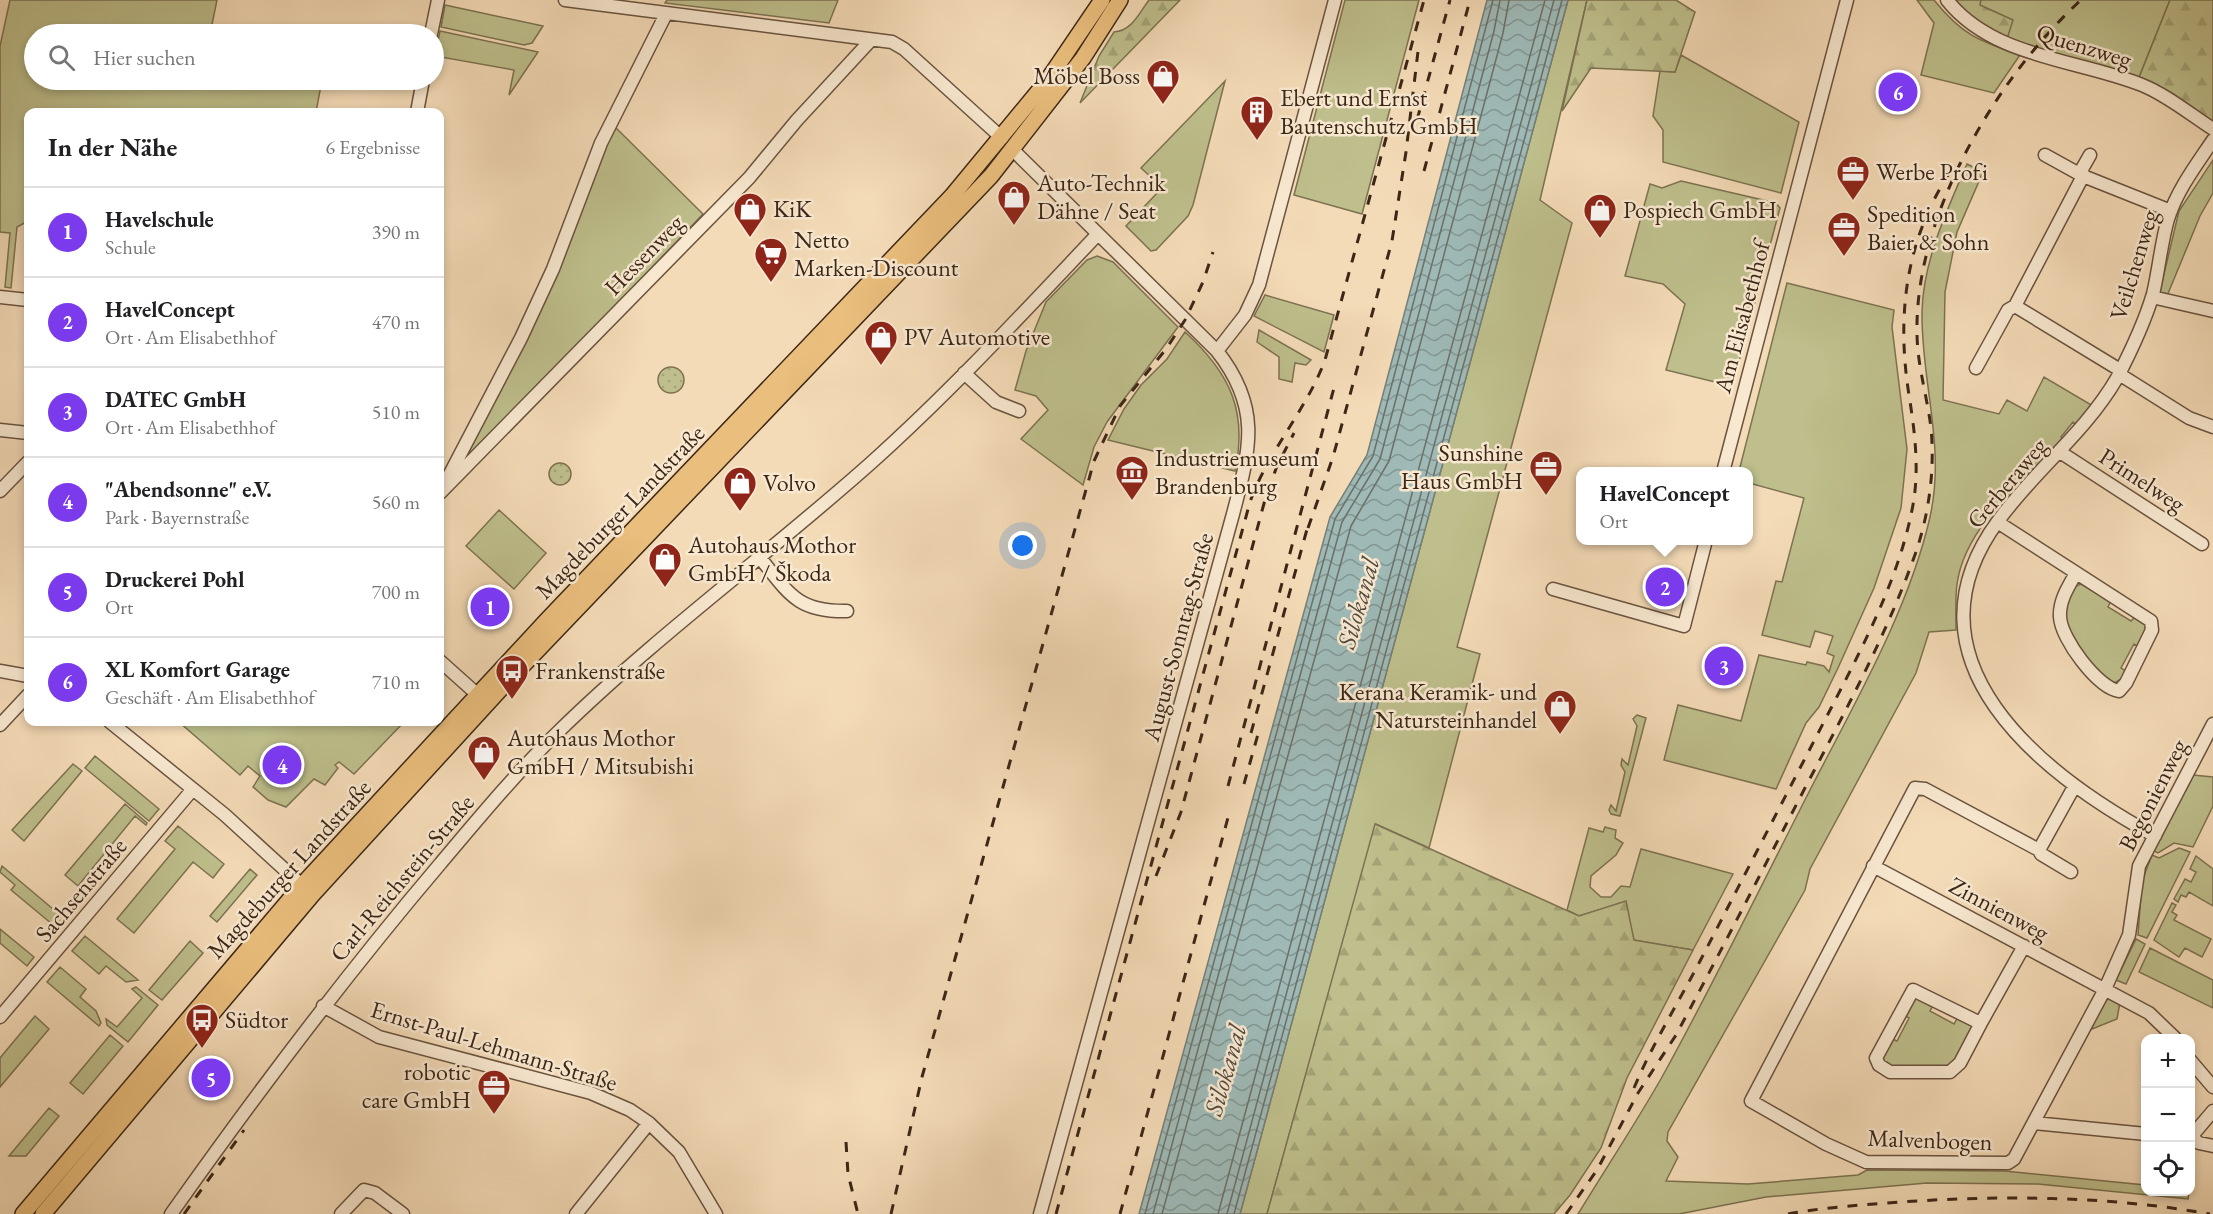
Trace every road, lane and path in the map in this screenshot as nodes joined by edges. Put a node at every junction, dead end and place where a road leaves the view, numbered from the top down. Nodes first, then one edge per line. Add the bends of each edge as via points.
1 (438, 0) edge
2 (565, 0) edge
3 (1102, 0) edge
4 (1120, 0) edge
5 (1335, 0) edge
6 (1847, 0) edge
7 (1947, 0) edge
8 (666, 14) junction
9 (433, 24) edge
10 (871, 40) junction
11 (421, 90) edge
12 (418, 108) edge
13 (2213, 129) edge
14 (1002, 138) junction
15 (2213, 140) edge
16 (1013, 150) junction
17 (2090, 154) dead end
18 (2045, 155) dead end
19 (2082, 176) junction
20 (2171, 211) junction
21 (1097, 235) junction
22 (0, 297) edge
23 (2152, 297) junction
24 (24, 300) edge
25 (2015, 306) junction
26 (2213, 311) edge
27 (1217, 351) junction
28 (1976, 368) dead end
29 (2119, 372) junction
30 (964, 373) junction
31 (1019, 411) dead end
32 (2213, 427) edge
33 (0, 430) edge
34 (24, 433) edge
35 (2060, 452) junction
36 (24, 466) edge
37 (1724, 467) edge
38 (444, 485) edge
39 (444, 489) edge
40 (0, 491) edge
41 (1998, 520) junction
42 (2202, 544) dead end
43 (1705, 545) edge
44 (761, 559) junction
45 (2076, 573) junction
46 (1553, 589) dead end
47 (847, 611) dead end
48 (444, 665) edge
49 (0, 671) edge
50 (24, 675) edge
51 (478, 695) junction
52 (24, 699) edge
53 (2213, 724) edge
54 (0, 725) edge
55 (115, 726) edge
56 (2074, 787) junction
57 (193, 789) junction
58 (2155, 836) junction
59 (2039, 850) junction
60 (1873, 866) junction
61 (2071, 872) dead end
62 (307, 890) junction
63 (2024, 946) junction
64 (2105, 989) junction
65 (323, 1006) junction
66 (0, 1017) edge
67 (1982, 1022) junction
68 (2171, 1034) edge
69 (2195, 1066) edge
70 (2213, 1087) edge
71 (2213, 1111) edge
72 (649, 1123) junction
73 (2034, 1123) junction
74 (2195, 1133) edge
75 (2141, 1134) edge
76 (2195, 1140) edge
77 (2213, 1146) edge
78 (23, 1214) edge
79 (43, 1214) edge
80 (171, 1214) edge
81 (341, 1214) edge
82 (403, 1214) edge
83 (576, 1214) edge
84 (716, 1214) edge
85 (1040, 1214) edge

1 - 9 street
2 - 8 street
3 - 14 main road, Magdeburger Landstraße
4 - 16 main road, Magdeburger Landstraße via 1083,58
5 - 27 street via 1258,285 1245,315
6 - 37 street, Am Elisabethhof
7 - 13 street, Quenzweg via 1985,35 2144,86
8 - 10 street
8 - 38 street, Hessenweg via 601,143 553,268 521,338
10 - 14 street via 892,42 904,49
10 - 39 street, Hessenweg via 749,178
11 - 12 street
14 - 16 main road
14 - 51 main road, Magdeburger Landstraße via 857,298
15 - 20 street, Veilchenweg
16 - 21 street, August-Sonntag-Straße
16 - 62 main road, Magdeburger Landstraße via 938,233
17 - 19 street
18 - 19 street
19 - 20 street
19 - 25 street
20 - 23 street, Veilchenweg
21 - 27 street, August-Sonntag-Straße
21 - 30 street, Carl-Reichstein-Straße
22 - 24 street
23 - 26 street
23 - 29 street, Veilchenweg
25 - 28 street via 2008,310
25 - 29 street
27 - 85 street, August-Sonntag-Straße via 1237,380 1247,408 1250,435 1246,464
29 - 32 street via 2189,418
29 - 35 street, Gerberaweg via 2086,424
30 - 31 street via 996,402
30 - 44 street, Carl-Reichstein-Straße via 873,461
33 - 34 street
35 - 41 street, Gerberaweg
35 - 42 street, Primelweg
36 - 40 street
41 - 45 street
41 - 56 street, Gerberaweg via 1966,580 1962,625 1970,659 2006,720
43 - 46 street via 1684,626
44 - 47 street via 784,589 803,603 821,612
44 - 65 street, Carl-Reichstein-Straße via 629,665 552,738 458,843
45 - 45 street via 2151,621 2152,630 2120,691 2109,690 2066,637 2060,618 2062,599
48 - 51 street
49 - 50 street
51 - 62 main road, Magdeburger Landstraße
52 - 54 street
53 - 58 street, Begonienweg
55 - 57 street
56 - 58 street, Gerberaweg
56 - 59 street
57 - 62 street
57 - 66 street, Sachsenstraße
58 - 64 street, Begonienweg via 2139,866 2129,935
59 - 60 street via 1925,789 1915,788
59 - 61 street
60 - 63 street, Zinnienweg
60 - 73 street, Malvenbogen via 1751,1101 1847,1154 1872,1163 2008,1163 2018,1154
62 - 78 main road, Magdeburger Landstraße
62 - 79 main road, Magdeburger Landstraße
63 - 64 street, Zinnienweg
63 - 67 street
64 - 68 street, Zinnienweg via 2149,1013
64 - 73 street, Malvenbogen
65 - 72 street, Ernst-Paul-Lehmann-Straße via 379,1037 591,1094 630,1110
65 - 80 street, Carl-Reichstein-Straße
67 - 67 street via 1913,990 1876,1059 1890,1072 1950,1072 1960,1063
69 - 70 street
71 - 74 street
72 - 83 street
72 - 84 street, Ernst-Paul-Lehmann-Straße via 679,1152
73 - 75 street
76 - 77 street
81 - 82 street via 364,1190 375,1193

